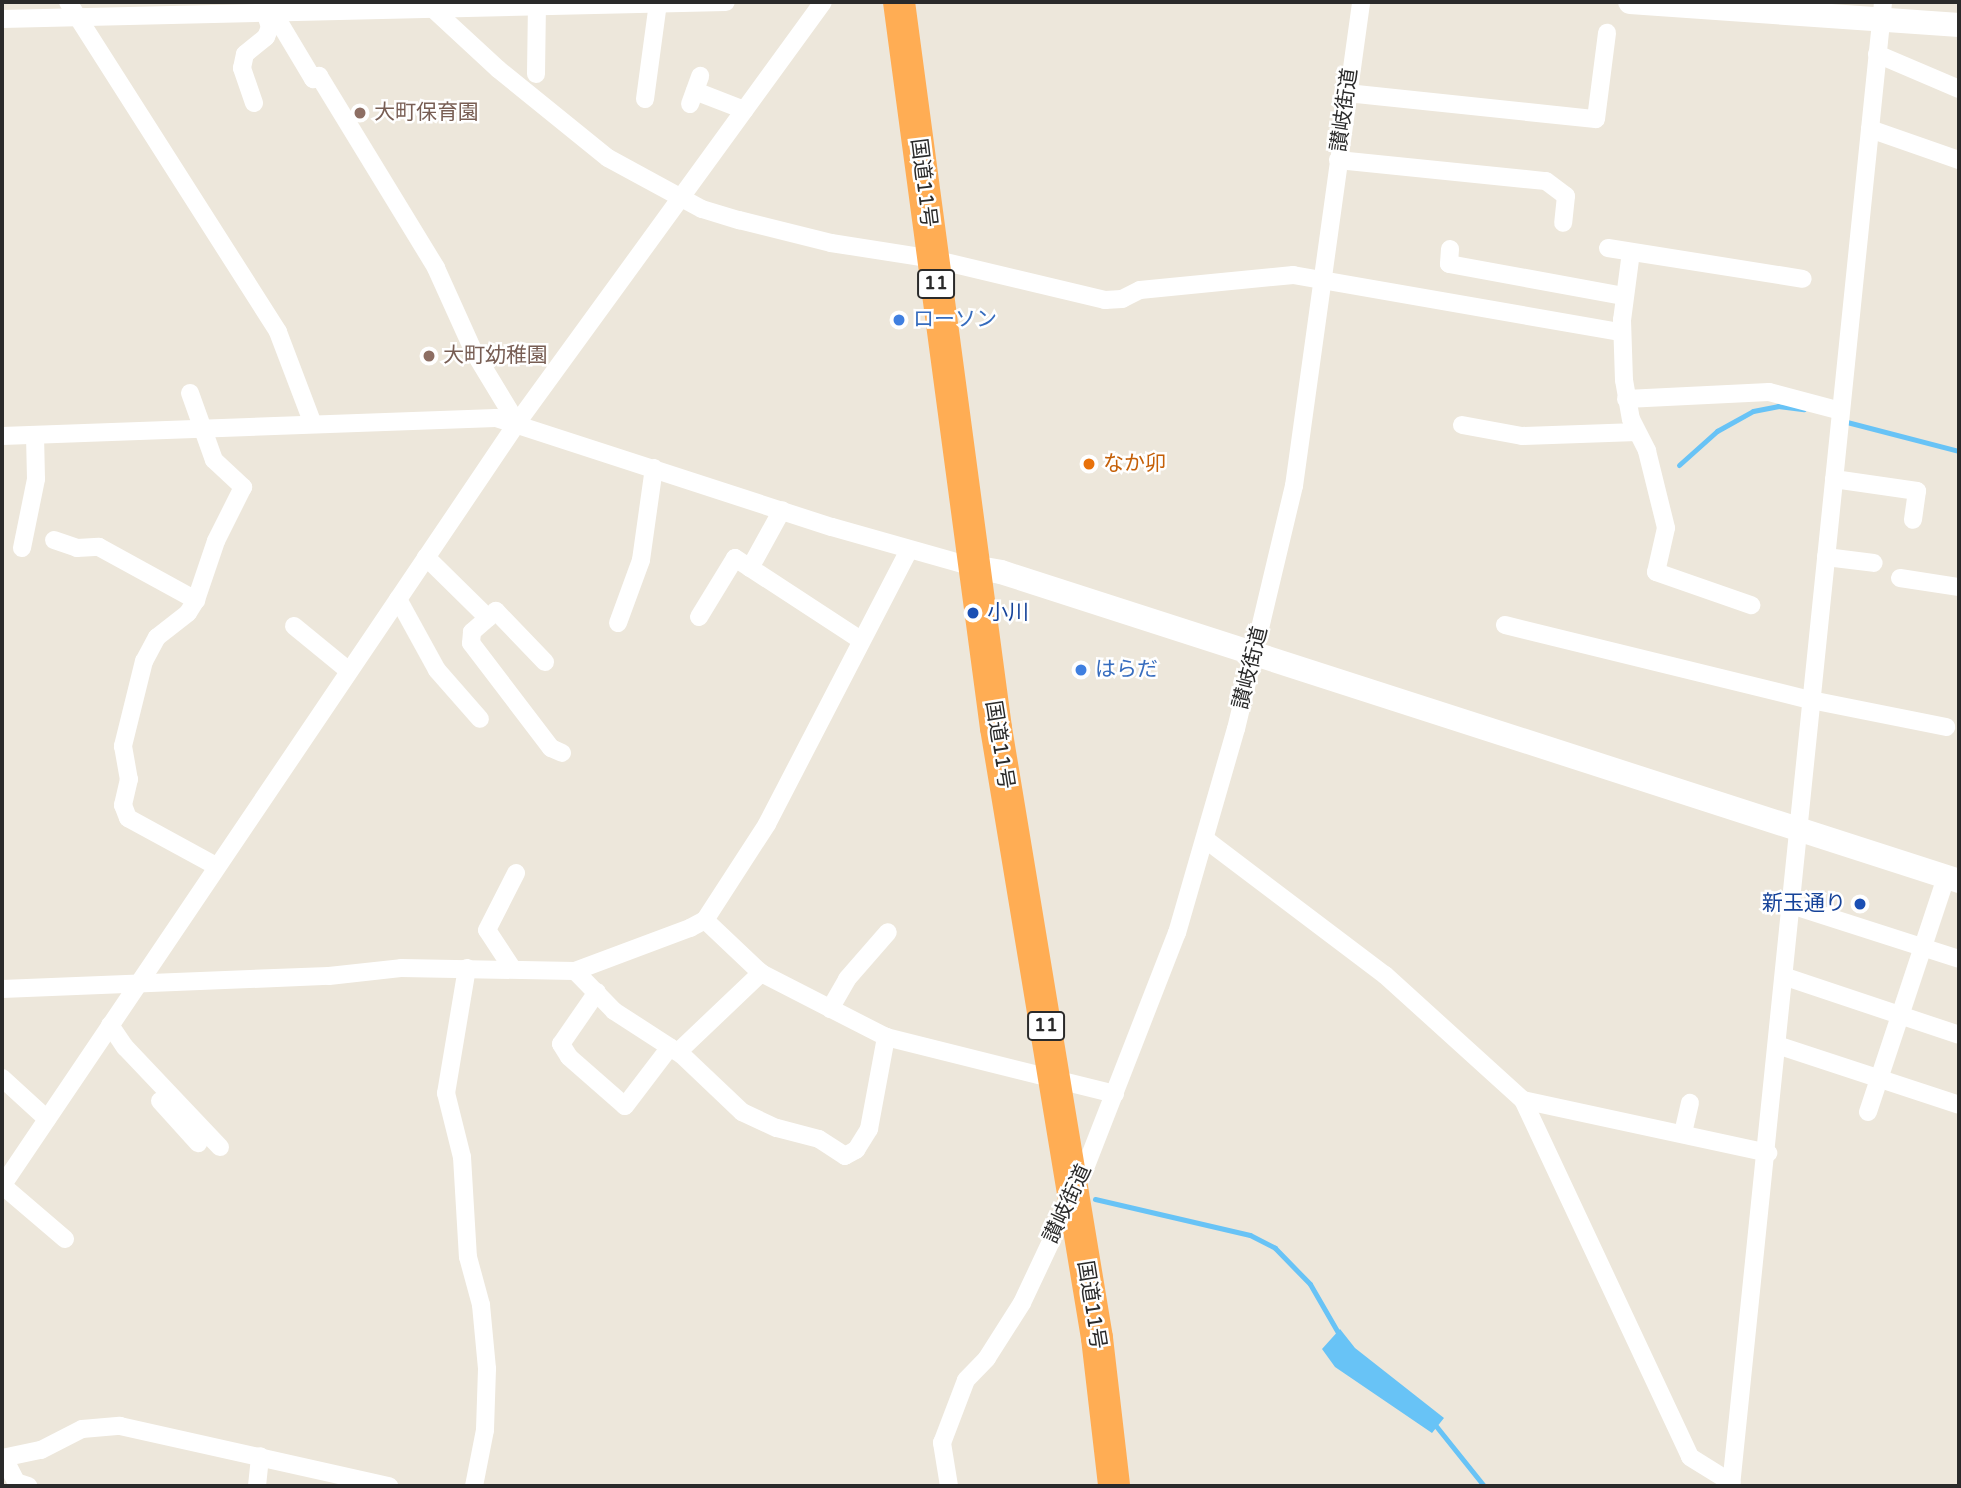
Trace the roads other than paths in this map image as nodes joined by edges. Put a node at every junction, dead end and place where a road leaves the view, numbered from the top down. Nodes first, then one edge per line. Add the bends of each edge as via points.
1 (668, 2) edge
2 (714, 2) edge
3 (726, 2) edge
4 (823, 2) edge
5 (899, 2) edge
6 (1361, 2) edge
7 (1630, 2) edge
8 (537, 5) junction
9 (440, 6) edge
10 (73, 9) edge
11 (1882, 9) edge
12 (269, 10) edge
13 (2, 19) edge
14 (1959, 24) edge
15 (1607, 33) dead end
16 (1877, 54) junction
17 (536, 74) dead end
18 (1959, 89) edge
19 (695, 90) dead end
20 (1347, 93) junction
21 (645, 100) dead end
22 (254, 103) dead end
23 (744, 110) junction
24 (1870, 129) junction
25 (1338, 160) junction
26 (1959, 160) edge
27 (681, 198) junction
28 (1563, 223) dead end
29 (1608, 248) dead end
30 (1450, 249) dead end
31 (1631, 252) junction
32 (933, 259) junction
33 (1321, 279) junction
34 (1803, 279) dead end
35 (1624, 296) junction
36 (1622, 332) junction
37 (190, 393) dead end
38 (1626, 399) junction
39 (1840, 420) junction
40 (517, 423) junction
41 (313, 424) junction
42 (1462, 425) dead end
43 (202, 431) junction
44 (1637, 432) junction
45 (2, 436) edge
46 (35, 436) junction
47 (654, 468) junction
48 (1834, 479) junction
49 (782, 510) junction
50 (1913, 520) dead end
51 (54, 540) dead end
52 (22, 548) dead end
53 (909, 550) junction
54 (426, 557) junction
55 (1826, 557) junction
56 (1874, 563) dead end
57 (973, 566) junction
58 (750, 568) junction
59 (1900, 578) dead end
60 (1959, 587) edge
61 (398, 599) junction
62 (196, 600) junction
63 (1751, 605) dead end
64 (699, 617) dead end
65 (488, 618) junction
66 (618, 623) dead end
67 (1505, 625) dead end
68 (294, 626) dead end
69 (861, 640) junction
70 (1255, 653) junction
71 (545, 662) dead end
72 (349, 671) junction
73 (1811, 700) junction
74 (480, 719) dead end
75 (1946, 727) dead end
76 (562, 753) dead end
77 (1798, 828) junction
78 (1205, 839) junction
79 (216, 866) junction
80 (516, 873) dead end
81 (1953, 879) edge
82 (1791, 905) junction
83 (705, 920) junction
84 (888, 932) dead end
85 (1922, 947) junction
86 (1959, 960) edge
87 (467, 968) junction
88 (512, 968) junction
89 (575, 971) junction
90 (761, 973) junction
91 (1786, 977) junction
92 (139, 984) junction
93 (2, 989) edge
94 (597, 992) junction
95 (830, 1009) junction
96 (1900, 1016) junction
97 (106, 1032) junction
98 (1959, 1035) edge
99 (886, 1037) junction
100 (1780, 1046) junction
101 (674, 1050) junction
102 (2, 1078) edge
103 (1879, 1079) junction
104 (1055, 1080) junction
105 (1115, 1094) junction
106 (1523, 1100) junction
107 (1690, 1103) dead end
108 (1959, 1105) edge
109 (1868, 1112) dead end
110 (47, 1119) junction
111 (1683, 1133) junction
112 (198, 1143) dead end
113 (220, 1147) dead end
114 (1768, 1153) junction
115 (2, 1185) edge
116 (1073, 1193) junction
117 (65, 1240) dead end
118 (260, 1456) junction
119 (3, 1458) edge
120 (1732, 1484) edge
121 (28, 1486) edge
122 (257, 1486) edge
123 (389, 1486) edge
124 (474, 1486) edge
125 (949, 1486) edge
126 (1114, 1486) edge

1 - 2 street
1 - 8 street
1 - 21 street
2 - 3 street
4 - 23 street
5 - 32 highway, 国道11号 / 11
6 - 20 street, 讃岐街道
7 - 11 street
8 - 9 street
8 - 17 street
9 - 12 street
9 - 27 street via 608,158
10 - 12 street
10 - 13 street
10 - 41 street via 278,332
11 - 14 street
11 - 16 street
12 - 22 street via 271,27 245,54 242,68
12 - 40 street via 313,79 318,76 436,268 474,352
15 - 20 street via 1596,119
16 - 18 street
16 - 24 street
19 - 23 street
20 - 25 street, 讃岐街道
23 - 27 street
24 - 26 street
24 - 39 street
25 - 28 street via 1546,181 1566,196
25 - 33 street, 讃岐街道
27 - 32 street via 702,209 807,237
27 - 40 street
29 - 31 street
30 - 35 street via 1449,264
31 - 34 street
31 - 35 street
32 - 33 street via 1105,300 1122,299 1140,290 1293,275
32 - 57 highway, 国道11号 / 11
33 - 36 street
33 - 70 street, 讃岐街道 via 1294,486
35 - 36 street
36 - 38 street
37 - 43 street
38 - 39 street via 1769,392
38 - 44 street
39 - 48 street
40 - 41 street via 478,418
40 - 47 street
40 - 54 street
41 - 43 street
42 - 44 street via 1522,436
43 - 46 street
43 - 62 street via 214,460 243,487 216,541
44 - 63 street via 1647,451 1666,528 1656,572
45 - 46 street
46 - 52 street via 36,479
47 - 49 street
47 - 66 street via 641,560
48 - 50 street via 1917,491
48 - 55 street
49 - 53 street
49 - 58 street
51 - 62 street via 77,548 99,547
53 - 57 street
53 - 69 street
54 - 61 street
54 - 65 street
55 - 56 street
55 - 73 street
57 - 70 street
57 - 104 highway, 国道11号 / 11
58 - 64 street via 735,558
58 - 69 street
59 - 60 street
61 - 72 street
61 - 74 street via 437,670
62 - 79 street via 188,613 157,637 144,661 123,746 130,779 123,805 128,818
65 - 71 street via 496,611
65 - 76 street via 472,632 471,643 551,748
67 - 73 street
68 - 72 street
69 - 83 street via 767,824
70 - 77 street
70 - 78 street, 讃岐街道
72 - 79 street
73 - 75 street
73 - 77 street
77 - 81 street
77 - 82 street
78 - 105 street, 讃岐街道 via 1177,933
78 - 106 street via 1384,975
79 - 92 street
80 - 88 street via 487,930
81 - 85 street
82 - 85 street
82 - 91 street
83 - 89 street
83 - 90 street
84 - 95 street via 847,979
85 - 86 street
85 - 96 street
87 - 88 street
87 - 92 street
87 - 124 street via 446,1093 462,1157 467,1257 481,1305 486,1369 485,1430
88 - 89 street
89 - 94 street
90 - 95 street
90 - 101 street
91 - 96 street
91 - 100 street
92 - 93 street
92 - 97 street
94 - 101 street via 614,1011
94 - 101 street via 561,1044 569,1057 625,1106
95 - 99 street
96 - 98 street
96 - 103 street
97 - 110 street
97 - 112 street
97 - 113 street
99 - 101 street via 869,1129 856,1150 845,1156 819,1139 777,1129 742,1112
99 - 104 street
100 - 103 street
100 - 114 street
102 - 110 street
103 - 108 street
103 - 109 street
104 - 105 street
104 - 116 highway, 国道11号 / 11
105 - 116 street, 讃岐街道
106 - 111 street
106 - 120 street via 1690,1457
107 - 111 street
110 - 115 street
111 - 114 street
114 - 120 street
115 - 117 street
116 - 125 street, 讃岐街道 via 1022,1303 987,1358 966,1380 942,1443
116 - 126 highway, 国道11号 / 11
118 - 119 street via 141,1429 100,1426 82,1429 41,1450
118 - 122 street
118 - 123 street
119 - 121 street via 16,1482

